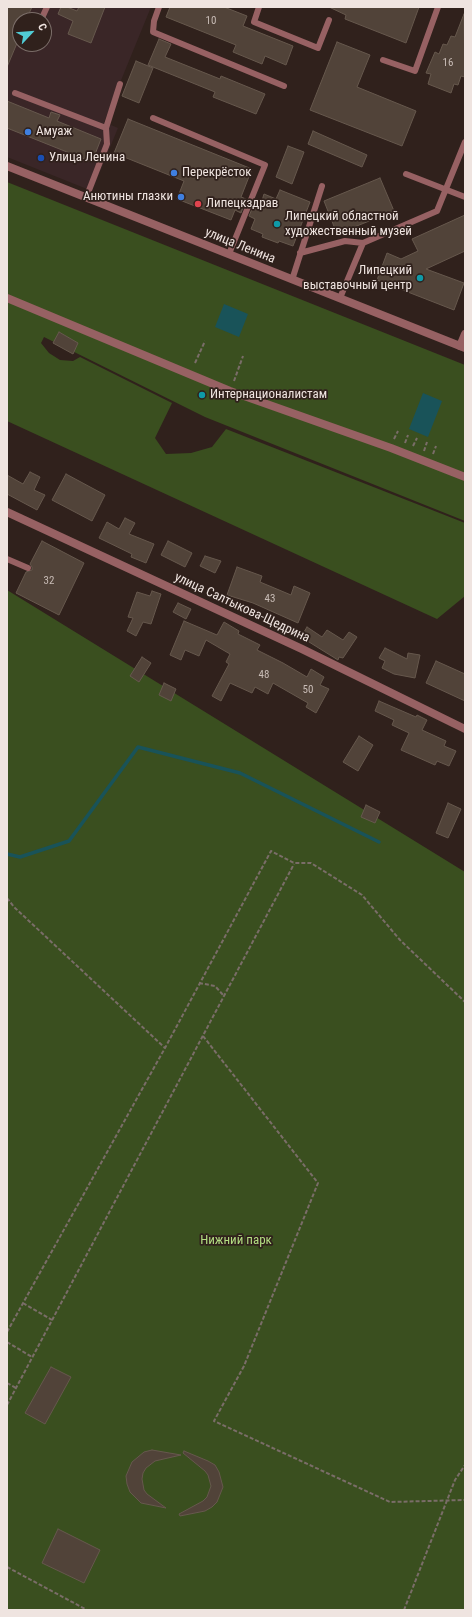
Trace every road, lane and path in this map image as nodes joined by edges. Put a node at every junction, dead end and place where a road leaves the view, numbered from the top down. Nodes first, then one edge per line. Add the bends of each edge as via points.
1 (159, 7) edge
2 (438, 7) edge
3 (257, 8) edge
4 (329, 20) dead end
5 (383, 60) dead end
6 (120, 84) dead end
7 (284, 86) dead end
8 (15, 93) dead end
9 (153, 118) dead end
10 (106, 128) junction
11 (465, 142) edge
12 (7, 166) edge
13 (406, 174) dead end
14 (322, 186) dead end
15 (445, 190) junction
16 (465, 197) edge
17 (86, 198) junction
18 (362, 243) junction
19 (300, 253) junction
20 (229, 254) junction
21 (292, 280) junction
22 (7, 298) edge
23 (340, 298) junction
24 (465, 334) edge
25 (205, 341) dead end
26 (462, 347) edge
27 (243, 356) dead end
28 (196, 363) dead end
29 (233, 382) dead end
30 (465, 477) edge
31 (7, 512) edge
32 (7, 559) edge
33 (28, 568) dead end
34 (465, 729) edge
35 (294, 864) junction
36 (7, 898) edge
37 (199, 983) junction
38 (224, 996) junction
39 (465, 1002) edge
40 (203, 1036) junction
41 (165, 1048) junction
42 (23, 1303) junction
43 (52, 1320) junction
44 (7, 1332) edge
45 (7, 1342) edge
46 (32, 1357) junction
47 (7, 1383) edge
48 (16, 1388) junction
49 (7, 1405) edge
50 (465, 1465) edge
51 (447, 1500) junction
52 (465, 1500) edge
53 (7, 1567) edge
54 (87, 1610) edge
55 (404, 1610) edge

1 - 7 lane via 153,32
2 - 5 lane via 415,71
3 - 4 lane via 254,22 318,48
6 - 10 lane
8 - 10 lane
9 - 20 lane via 264,165
10 - 17 lane via 107,144
11 - 15 lane
12 - 17 street, улица Ленина
13 - 15 lane
14 - 19 lane
15 - 16 lane
15 - 18 lane via 437,211
17 - 20 street, улица Ленина
18 - 19 lane via 345,241
18 - 23 lane
19 - 21 lane
20 - 21 street, улица Ленина
21 - 23 street, улица Ленина
22 - 30 street via 230,391
23 - 26 street, улица Ленина
24 - 26 street
25 - 28 path
27 - 29 path
31 - 34 street, улица Салтыкова-Щедрина via 302,649
32 - 33 lane
35 - 37 path via 271,851
35 - 38 path
35 - 39 path via 311,863 362,895 400,940
36 - 41 path
37 - 38 path via 215,986
37 - 41 path
38 - 40 path
40 - 43 path
40 - 51 path via 318,1183 244,1366 214,1421 390,1502
41 - 42 path
42 - 43 path
42 - 44 path
43 - 46 path
45 - 46 path
46 - 48 path
47 - 48 path
48 - 49 path
50 - 51 path via 455,1480
51 - 52 path
51 - 55 path
53 - 54 path

